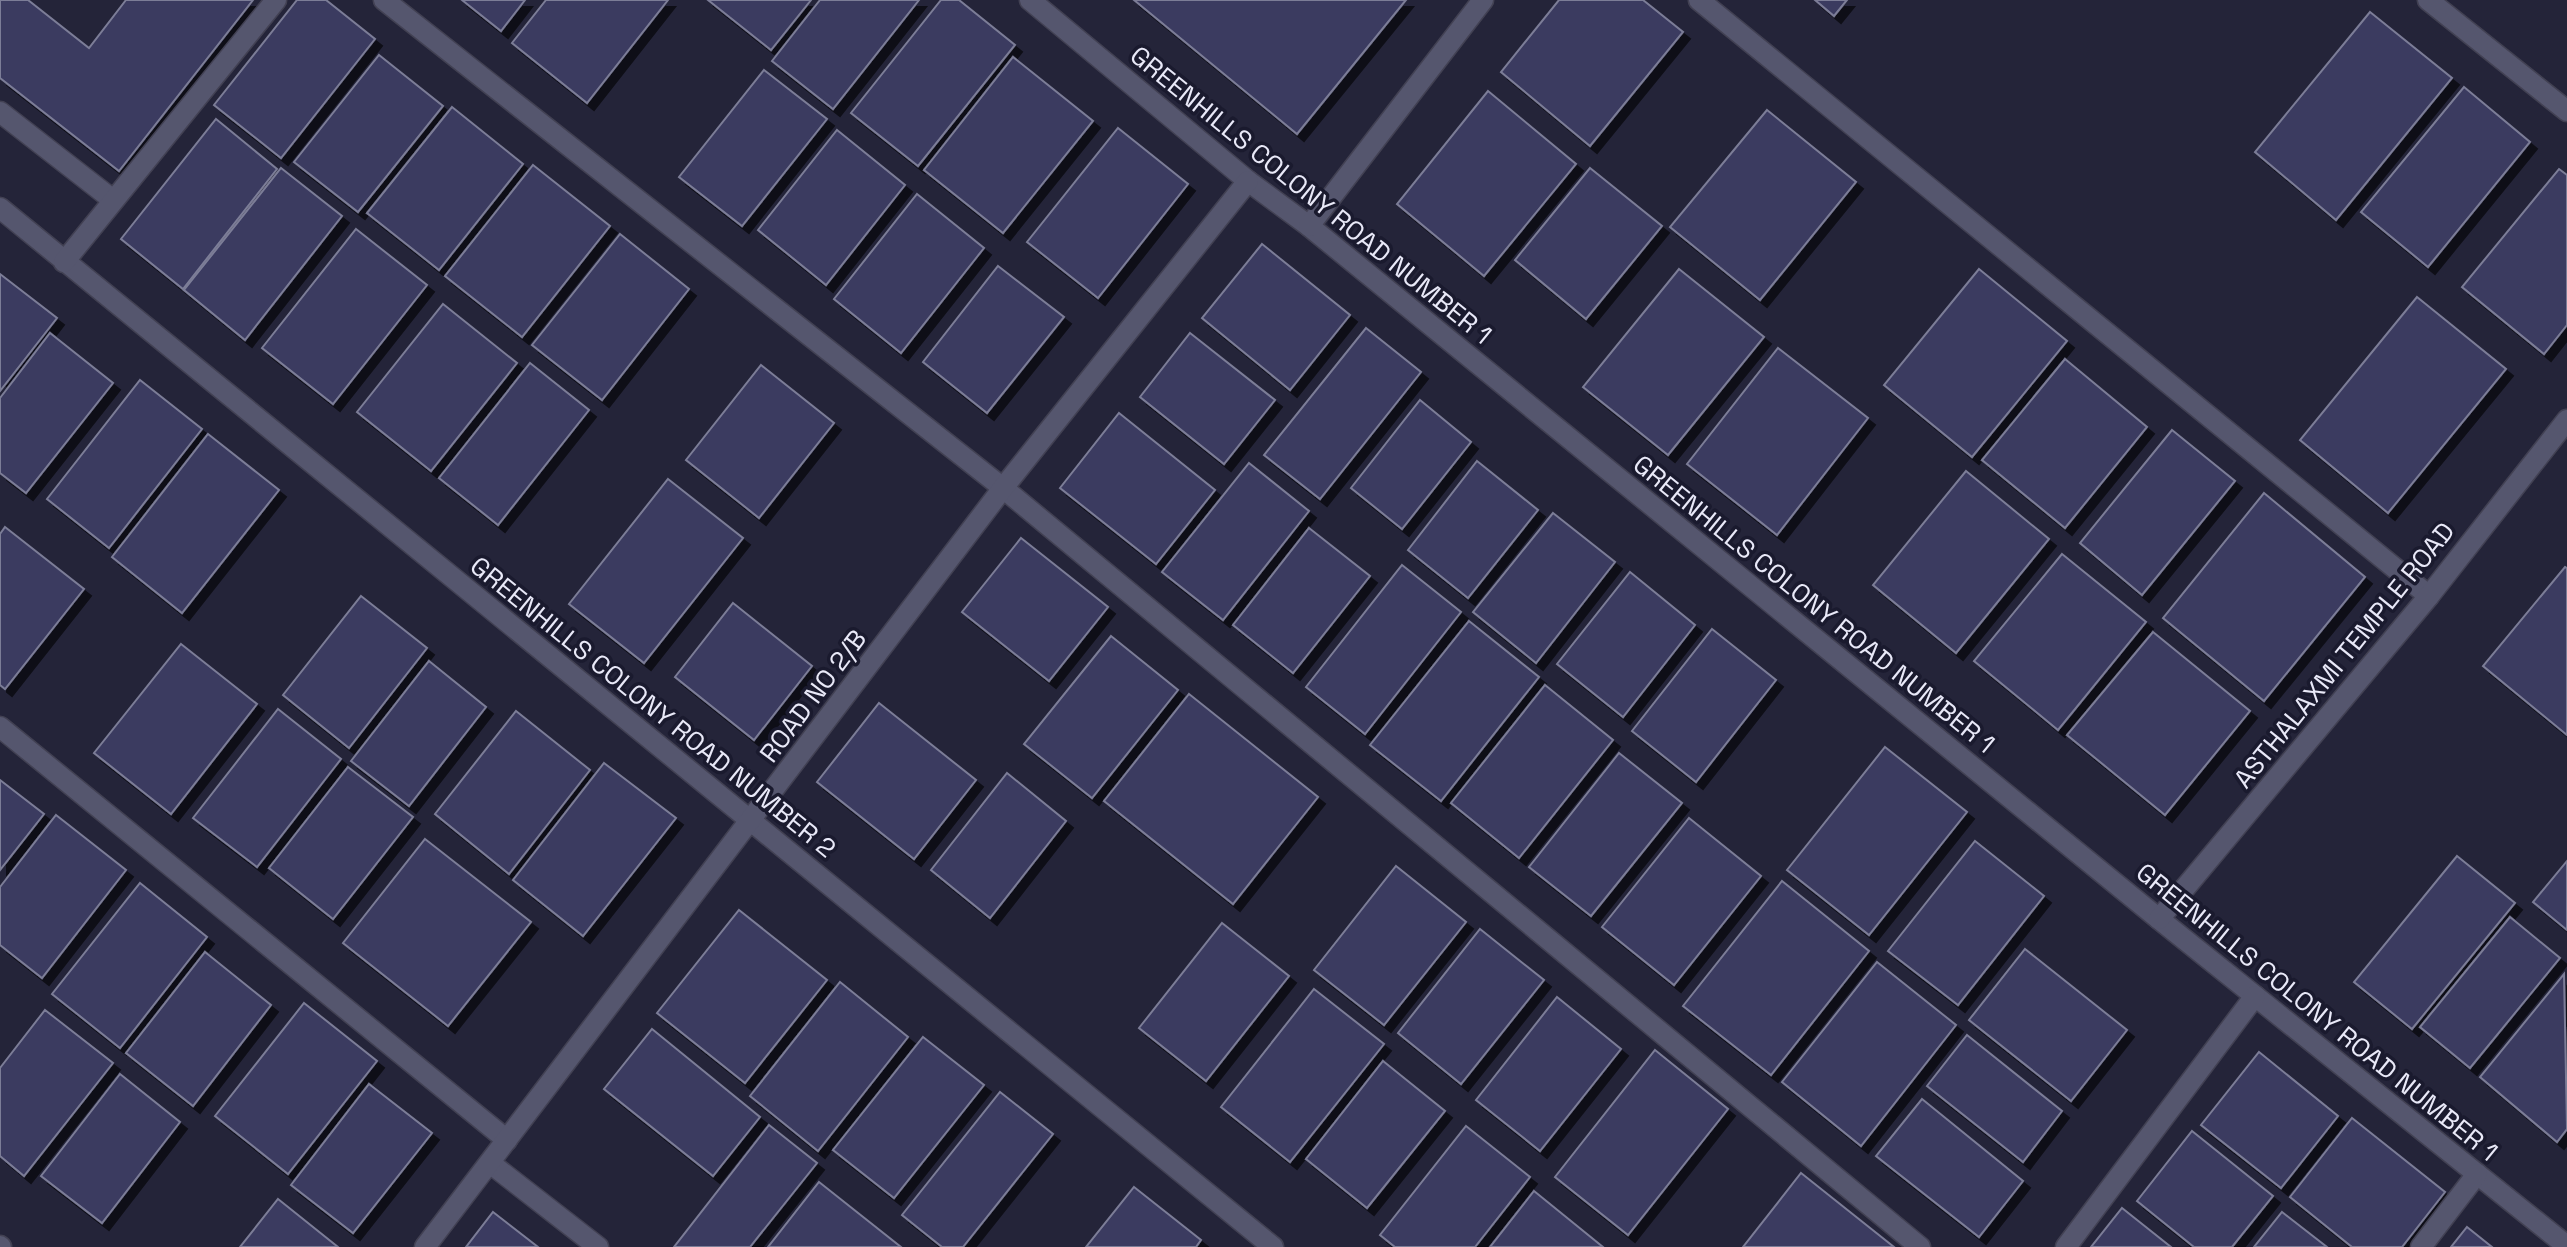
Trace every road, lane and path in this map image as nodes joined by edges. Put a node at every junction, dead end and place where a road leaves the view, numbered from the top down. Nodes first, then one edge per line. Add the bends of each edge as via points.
1 (276, 0) edge
2 (384, 0) edge
3 (1030, 0) edge
4 (1483, 0) edge
5 (1699, 0) edge
6 (2428, 0) edge
7 (2567, 111) edge
8 (0, 112) edge
9 (1248, 181) junction
10 (113, 200) junction
11 (0, 208) edge
12 (1309, 226) junction
13 (64, 262) junction
14 (2567, 420) edge
15 (1003, 488) junction
16 (2429, 596) junction
17 (0, 727) edge
18 (751, 821) junction
19 (2159, 919) junction
20 (2255, 996) junction
21 (507, 1140) junction
22 (490, 1163) junction
23 (2477, 1174) junction
24 (1247, 1239) edge
25 (2567, 1246) edge
26 (425, 1247) edge
27 (598, 1247) edge
28 (1273, 1247) edge
29 (1920, 1247) edge
30 (2066, 1247) edge
31 (2421, 1247) edge

1 - 10 street
2 - 15 street
3 - 9 street, GREENHILLS COLONY ROAD NUMBER 1
4 - 12 street
5 - 16 street
6 - 7 street
8 - 10 street
9 - 12 street, GREENHILLS COLONY ROAD NUMBER 1
9 - 15 street, ROAD NO 2/B
10 - 13 street
11 - 13 street, GREENHILLS COLONY ROAD NUMBER 2
12 - 19 street, GREENHILLS COLONY ROAD NUMBER 1
13 - 18 street, GREENHILLS COLONY ROAD NUMBER 2
14 - 16 street, ASTHALAXMI TEMPLE ROAD
15 - 18 street, ROAD NO 2/B
15 - 29 street
16 - 19 street, ASTHALAXMI TEMPLE ROAD
17 - 21 street
18 - 21 street, ROAD NO 2/B
18 - 24 street, GREENHILLS COLONY ROAD NUMBER 2
19 - 20 street, GREENHILLS COLONY ROAD NUMBER 1
20 - 23 street, GREENHILLS COLONY ROAD NUMBER 1
20 - 30 street
21 - 22 street, ROAD NO 2/B
22 - 26 street, ROAD NO 2/B
22 - 27 street
23 - 25 street, GREENHILLS COLONY ROAD NUMBER 1
23 - 31 street
24 - 28 street, GREENHILLS COLONY ROAD NUMBER 2

